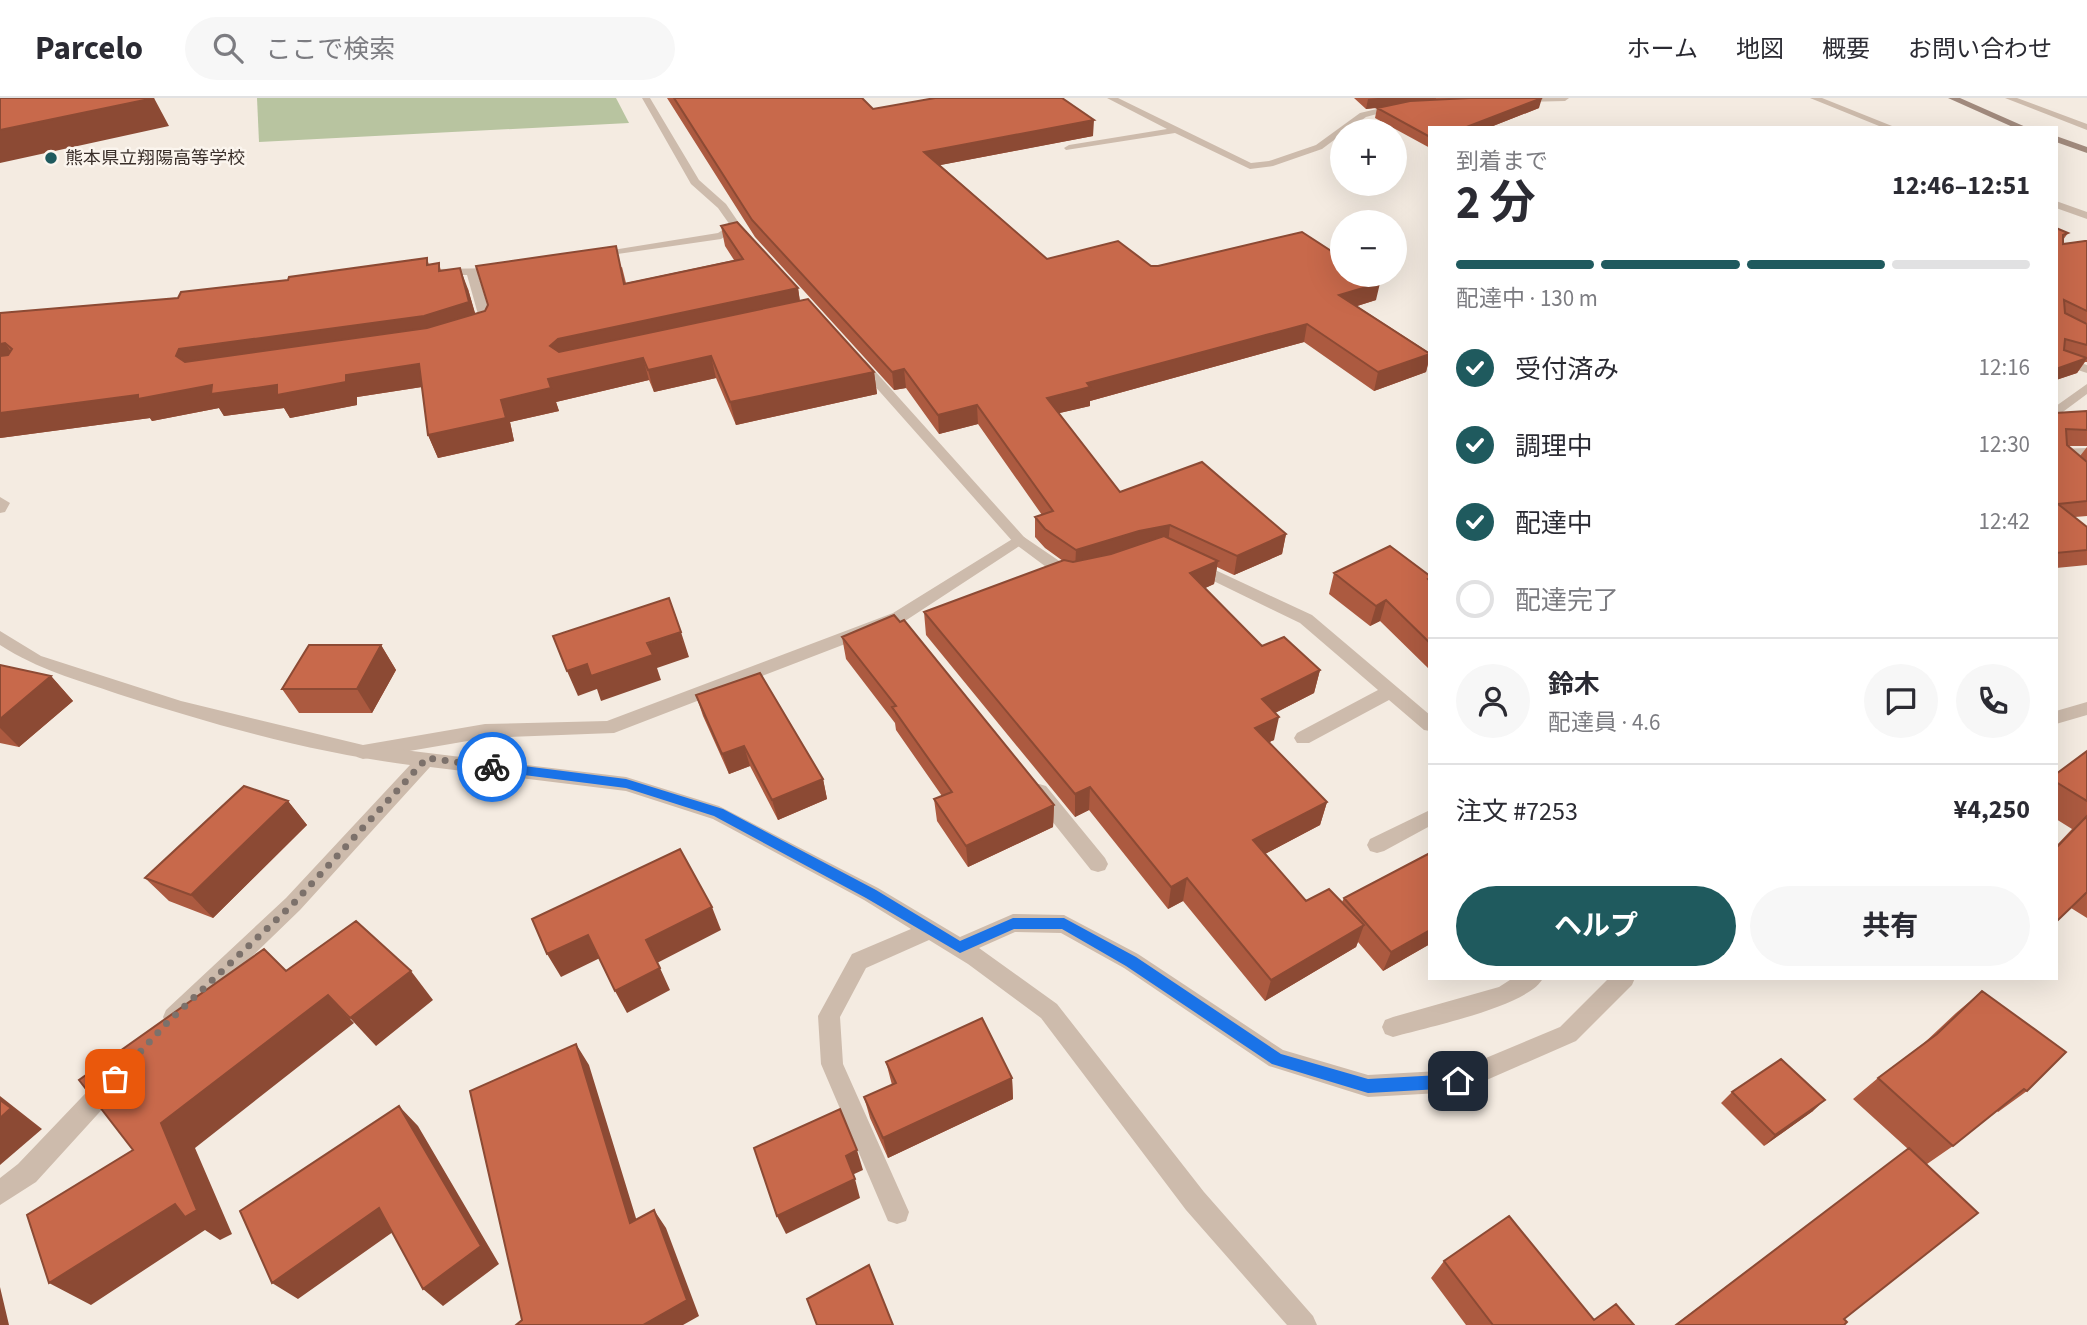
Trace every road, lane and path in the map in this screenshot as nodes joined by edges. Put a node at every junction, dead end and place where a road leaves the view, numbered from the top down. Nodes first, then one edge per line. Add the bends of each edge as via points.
1 (646, 98) edge
2 (1111, 98) edge
3 (1566, 98) edge
4 (1814, 98) edge
5 (1952, 98) edge
6 (2009, 98) edge
7 (1512, 99) edge
8 (1407, 105) edge
9 (1888, 126) edge
10 (2019, 126) edge
11 (2087, 127) edge
12 (1176, 130) junction
13 (2058, 140) edge
14 (1069, 148) dead end
15 (2087, 150) edge
16 (2058, 205) edge
17 (2087, 216) edge
18 (583, 258) edge
19 (515, 269) edge
20 (472, 272) junction
21 (423, 273) edge
22 (475, 331) edge
23 (849, 349) edge
24 (2058, 360) edge
25 (2087, 369) edge
26 (2087, 388) edge
27 (2058, 411) edge
28 (2058, 452) edge
29 (2087, 452) edge
30 (2058, 453) edge
31 (2077, 470) edge
32 (0, 501) edge
33 (0, 509) edge
34 (1019, 540) junction
35 (1187, 562) edge
36 (1083, 575) edge
37 (0, 637) edge
38 (1391, 691) junction
39 (2087, 708) edge
40 (2058, 717) edge
41 (1428, 723) edge
42 (1303, 738) dead end
43 (363, 752) junction
44 (427, 758) junction
45 (1029, 778) edge
46 (1428, 818) edge
47 (1377, 845) dead end
48 (1098, 863) dead end
49 (930, 930) junction
50 (960, 947) junction
51 (1529, 980) edge
52 (1623, 980) edge
53 (1393, 1027) dead end
54 (158, 1033) edge
55 (121, 1073) edge
56 (0, 1193) edge
57 (897, 1212) dead end
58 (1304, 1325) edge

1 - 18 street via 695,182 722,206 736,231
2 - 12 street
3 - 7 street
4 - 9 street
5 - 10 street
6 - 11 street
8 - 12 street via 1363,115 1319,147 1270,164 1250,166
12 - 14 street
13 - 15 street
16 - 17 street
19 - 20 street
20 - 21 street
20 - 22 street via 488,327
23 - 34 street
24 - 25 street
26 - 27 street
28 - 29 street
30 - 31 street
32 - 33 street
34 - 36 street via 1072,578
34 - 43 street via 903,622 608,728 485,731
35 - 38 street via 1306,619
37 - 43 street via 35,660 178,707
38 - 41 street
38 - 42 street
39 - 40 street
43 - 44 street
44 - 49 street via 626,784 719,813
44 - 54 street via 293,904
45 - 48 street
46 - 47 street
49 - 50 street
49 - 57 street via 859,961 829,1016 832,1063
50 - 52 street via 1013,923 1064,923 1131,961 1277,1059 1368,1086 1458,1081 1568,1034
50 - 58 street via 1049,1011 1195,1201
51 - 53 street via 1505,995
55 - 56 street via 27,1173

